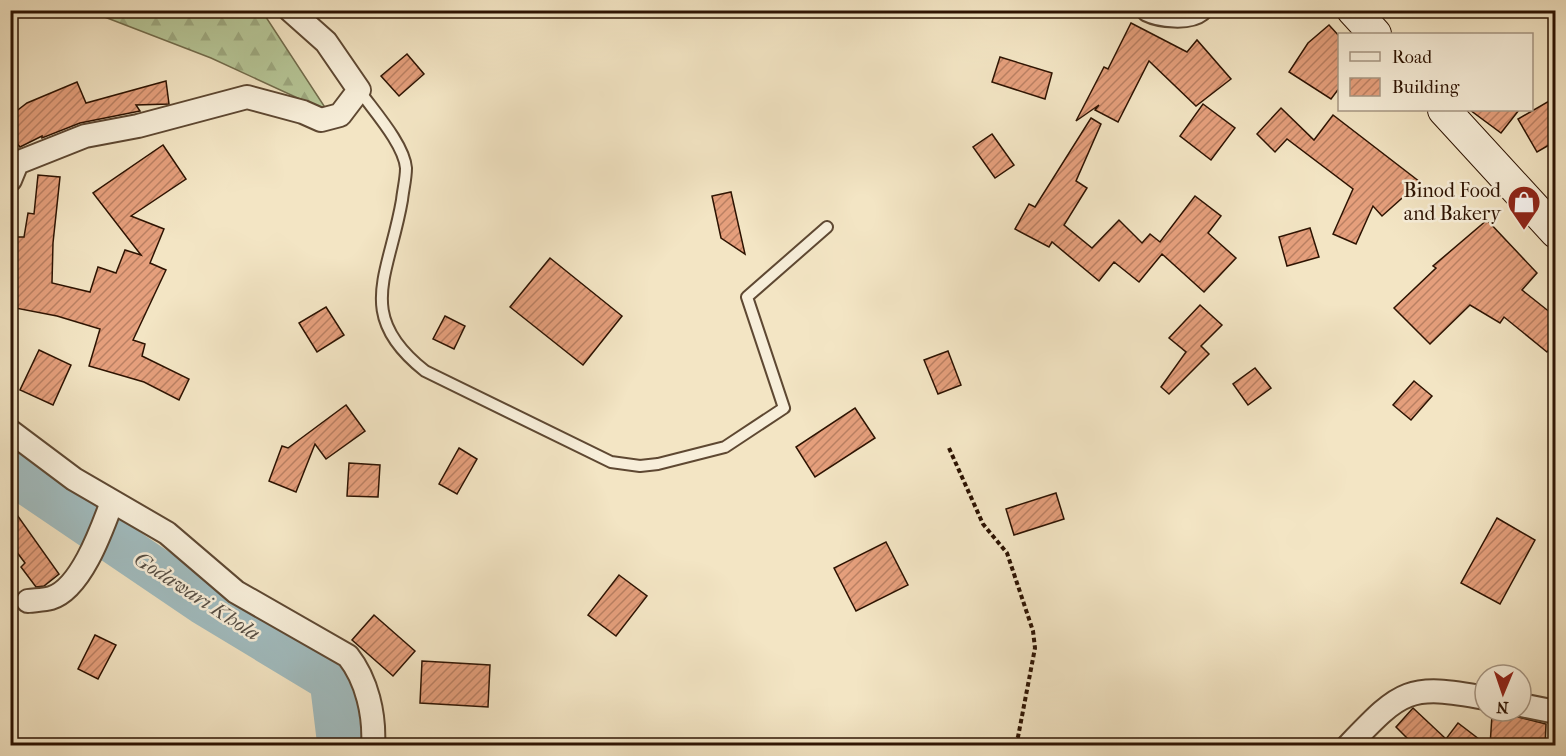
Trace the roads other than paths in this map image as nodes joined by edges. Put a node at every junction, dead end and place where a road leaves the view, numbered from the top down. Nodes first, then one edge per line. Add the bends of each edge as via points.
1 (290, 10) edge
2 (1148, 10) edge
3 (1200, 10) edge
4 (1353, 10) edge
5 (1374, 33) edge
6 (359, 90) junction
7 (1445, 111) edge
8 (10, 180) edge
9 (827, 227) dead end
10 (1556, 232) edge
11 (10, 431) edge
12 (112, 502) junction
13 (28, 601) dead end
14 (1473, 697) edge
15 (1533, 707) edge
16 (1556, 712) edge
17 (373, 746) edge
18 (1348, 746) edge

1 - 6 street via 326,42
2 - 3 street via 1156,14 1194,14
4 - 5 street
6 - 8 street via 340,115 321,120 247,97 85,136 17,163
6 - 9 lane via 400,149 406,168 381,294 388,332 402,352 425,371 611,462 658,464 725,447 784,408 747,297
7 - 10 street
11 - 12 street
12 - 13 street via 91,557 53,598
12 - 17 street via 167,533 236,592 348,656 359,670 368,701
14 - 18 street via 1431,692 1400,696
15 - 16 street

